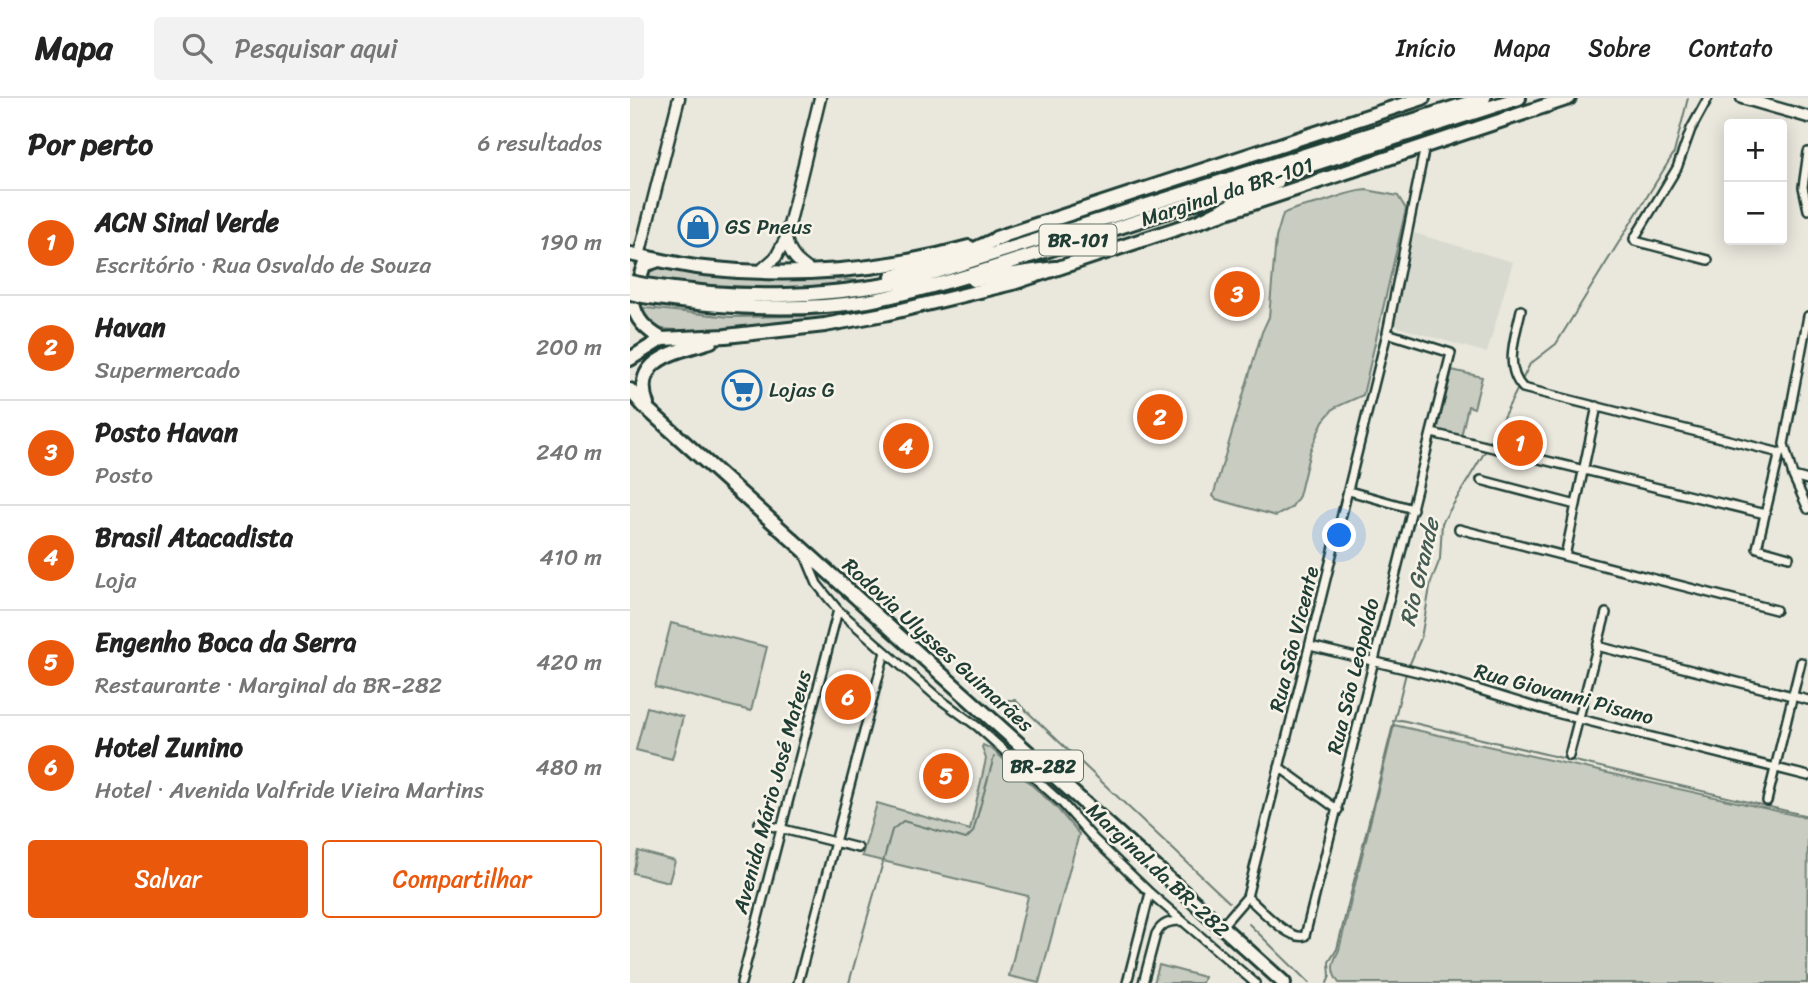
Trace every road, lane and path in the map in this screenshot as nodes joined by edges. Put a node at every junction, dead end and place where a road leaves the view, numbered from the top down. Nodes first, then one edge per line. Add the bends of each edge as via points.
1 (679, 98) edge
2 (820, 98) edge
3 (1423, 98) edge
4 (1483, 98) edge
5 (1519, 98) edge
6 (1542, 98) edge
7 (1569, 98) edge
8 (1708, 98) edge
9 (1742, 98) edge
10 (1531, 110) junction
11 (1808, 117) edge
12 (1425, 146) junction
13 (1808, 152) edge
14 (1316, 163) junction
15 (1808, 210) edge
16 (1199, 221) junction
17 (1006, 235) junction
18 (786, 238) junction
19 (633, 257) edge
20 (1708, 260) dead end
21 (660, 261) junction
22 (1055, 268) junction
23 (759, 271) junction
24 (813, 272) junction
25 (630, 283) edge
26 (931, 287) junction
27 (852, 291) junction
28 (636, 297) edge
29 (1521, 310) dead end
30 (1808, 316) edge
31 (1387, 333) junction
32 (726, 336) junction
33 (662, 339) junction
34 (632, 360) edge
35 (1798, 369) junction
36 (1808, 371) edge
37 (630, 390) edge
38 (630, 405) edge
39 (1597, 407) junction
40 (647, 408) junction
41 (1432, 433) junction
42 (1784, 444) junction
43 (1780, 453) junction
44 (1582, 469) junction
45 (1793, 476) junction
46 (1481, 480) dead end
47 (1808, 480) edge
48 (1349, 491) junction
49 (1576, 505) junction
50 (1413, 509) junction
51 (1808, 509) edge
52 (1765, 514) junction
53 (1458, 529) dead end
54 (802, 547) junction
55 (1564, 556) junction
56 (1789, 558) dead end
57 (838, 610) junction
58 (1776, 610) dead end
59 (1606, 614) dead end
60 (1310, 646) junction
61 (1597, 646) junction
62 (885, 652) junction
63 (1375, 661) junction
64 (1801, 662) dead end
65 (1793, 696) junction
66 (1808, 700) edge
67 (1579, 718) junction
68 (1570, 756) dead end
69 (1279, 767) junction
70 (1775, 768) junction
71 (1808, 776) edge
72 (1767, 801) dead end
73 (1338, 810) junction
74 (759, 823) dead end
75 (781, 829) junction
76 (835, 842) junction
77 (858, 849) dead end
78 (1150, 892) junction
79 (1247, 897) junction
80 (1182, 921) junction
81 (1222, 926) junction
82 (741, 983) edge
83 (797, 983) edge
84 (1127, 983) edge
85 (1143, 983) edge
86 (1255, 983) edge
87 (1284, 983) edge

1 - 19 main road
2 - 18 main road
3 - 17 highway, Marginal da BR-101
4 - 27 highway, BR-101 via 958,267
5 - 14 highway, BR-101
6 - 10 highway
7 - 10 highway, Marginal da BR-101
8 - 20 street via 1677,168 1634,239
9 - 11 main road
10 - 12 highway, Marginal da BR-101
12 - 16 highway, Marginal da BR-101
12 - 31 street, Rua São Vicente
13 - 15 street via 1803,187
14 - 16 highway
14 - 26 highway, BR-101
16 - 22 highway, Marginal da BR-101
17 - 24 highway, Marginal da BR-101 via 904,262
17 - 27 highway via 962,255
18 - 23 main road via 776,257
18 - 24 main road via 794,258
19 - 21 highway, Marginal da BR-101
19 - 25 highway
21 - 23 highway, Marginal da BR-101
21 - 28 highway via 644,265
22 - 26 highway
22 - 32 highway, Marginal da BR-101 via 1013,283 857,320
23 - 24 highway, Marginal da BR-101
25 - 28 highway, BR-101, bridge
26 - 28 highway, BR-101 via 865,301 771,308
27 - 28 highway, BR-101 via 794,297
28 - 33 highway via 636,315
29 - 39 street via 1513,354 1513,371 1520,385
30 - 35 street
31 - 41 street, Rua São Leopoldo via 1451,353
31 - 48 street, Rua São Vicente
32 - 33 highway
32 - 40 highway via 652,363 641,388
33 - 34 highway
35 - 36 street
35 - 42 street
37 - 40 highway, Rodovia Ulysses Guimarães / BR-282
38 - 40 highway
39 - 43 street
39 - 44 street
40 - 54 highway, Rodovia Ulysses Guimarães / BR-282
41 - 44 street
41 - 50 street, Rua São Leopoldo
42 - 43 street
42 - 45 street
43 - 52 street
44 - 49 street
44 - 52 street
45 - 47 street
45 - 51 street
46 - 49 street
48 - 50 street
48 - 60 street, Rua São Vicente
49 - 55 street
50 - 63 street, Rua São Leopoldo
52 - 56 street via 1757,548
53 - 55 street
54 - 57 street, Marginal da BR-282 via 817,584
54 - 81 highway, Rodovia Ulysses Guimarães / BR-282
55 - 58 street
57 - 62 street, Marginal da BR-282
57 - 75 street, Avenida Mário José Mateus
59 - 61 street
60 - 63 street, Rua Giovanni Pisano
60 - 69 street, Rua São Vicente
61 - 65 street
61 - 67 street
62 - 76 street
62 - 78 street, Marginal da BR-282 via 1062,803
63 - 67 street, Rua Giovanni Pisano
63 - 73 street, Rua São Leopoldo
64 - 65 street
65 - 66 street
65 - 70 street
67 - 68 street
67 - 70 street, Rua Giovanni Pisano
69 - 73 street
69 - 79 street, Rua São Vicente
70 - 71 street, Rua Giovanni Pisano
70 - 72 street
73 - 79 street, Rua São Leopoldo via 1305,936 1288,933
74 - 75 street
75 - 76 street
75 - 82 street, Avenida Mário José Mateus
76 - 77 street
76 - 83 street
78 - 80 street, Marginal da BR-282
78 - 84 street
79 - 81 street, Rua São Vicente
80 - 85 street via 1160,927
80 - 86 street, Marginal da BR-282
81 - 87 highway, Rodovia Ulysses Guimarães / BR-282

